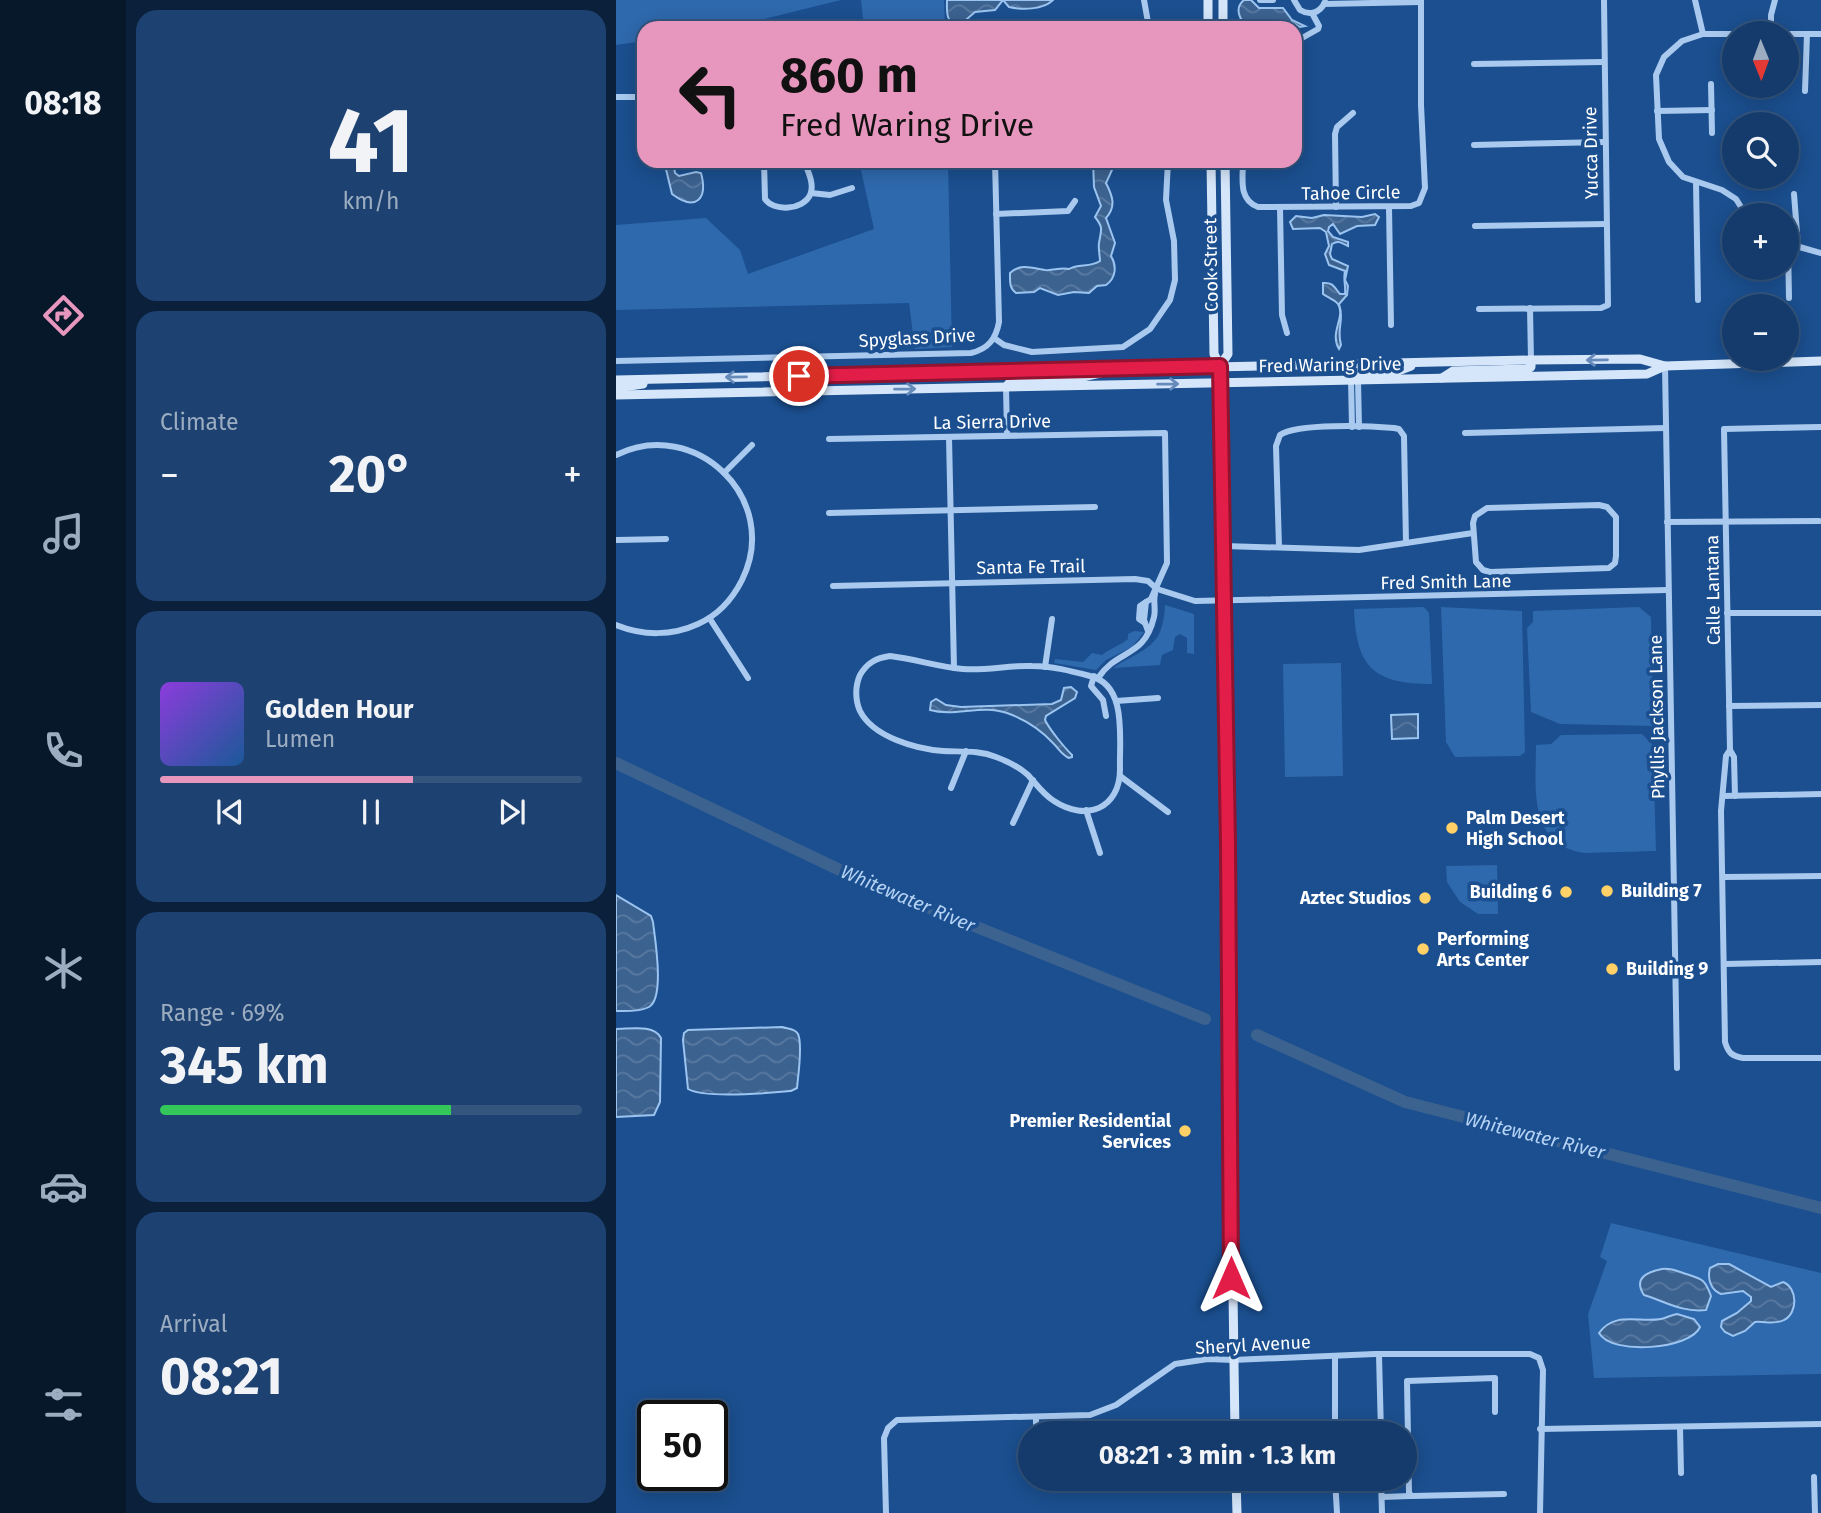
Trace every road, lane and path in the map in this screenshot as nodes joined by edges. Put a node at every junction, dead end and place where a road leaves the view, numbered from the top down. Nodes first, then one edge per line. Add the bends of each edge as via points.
1 (1144, 0) edge
2 (1208, 0) edge
3 (1223, 0) edge
4 (1260, 0) edge
5 (1273, 0) edge
6 (1294, 0) edge
7 (1604, 0) edge
8 (1695, 0) edge
9 (1774, 0) edge
10 (1421, 1) edge
11 (1325, 2) edge
12 (1312, 13) junction
13 (1148, 21) edge
14 (1208, 21) edge
15 (1223, 21) edge
16 (1771, 21) edge
17 (1703, 34) junction
18 (1722, 34) edge
19 (1799, 34) edge
20 (1807, 34) junction
21 (1821, 34) edge
22 (1302, 38) edge
23 (1604, 62) junction
24 (1474, 64) dead end
25 (1712, 84) dead end
26 (1805, 91) dead end
27 (616, 97) edge
28 (637, 97) edge
29 (1712, 110) junction
30 (1657, 111) junction
31 (1353, 113) dead end
32 (1712, 133) dead end
33 (1605, 142) junction
34 (1474, 145) dead end
35 (764, 168) edge
36 (806, 168) edge
37 (995, 168) edge
38 (1168, 168) edge
39 (1211, 168) edge
40 (1225, 168) edge
41 (1243, 168) edge
42 (1696, 183) junction
43 (852, 188) dead end
44 (811, 192) junction
45 (1794, 194) dead end
46 (1075, 201) dead end
47 (1738, 203) edge
48 (1795, 203) edge
49 (1336, 207) junction
50 (1389, 207) junction
51 (1280, 208) junction
52 (996, 214) junction
53 (1606, 224) junction
54 (1475, 226) dead end
55 (1799, 246) edge
56 (1821, 253) edge
57 (1698, 300) dead end
58 (1530, 308) junction
59 (1479, 309) dead end
60 (1391, 325) dead end
61 (1287, 333) dead end
62 (994, 338) junction
63 (1531, 360) junction
64 (616, 361) edge
65 (1821, 361) edge
66 (1422, 363) junction
67 (1220, 366) junction
68 (1665, 366) junction
69 (1119, 368) junction
70 (665, 379) junction
71 (1441, 379) junction
72 (616, 380) edge
73 (1355, 380) junction
74 (1220, 383) junction
75 (1006, 387) junction
76 (616, 388) edge
77 (616, 395) edge
78 (1355, 427) junction
79 (1820, 427) edge
80 (1666, 428) junction
81 (1465, 433) dead end
82 (1007, 435) junction
83 (948, 437) junction
84 (829, 439) dead end
85 (752, 445) dead end
86 (616, 455) edge
87 (724, 473) junction
88 (1095, 507) dead end
89 (950, 510) junction
90 (830, 513) dead end
91 (1819, 521) edge
92 (1667, 522) junction
93 (1726, 522) junction
94 (1473, 533) junction
95 (666, 539) dead end
96 (616, 541) edge
97 (1406, 543) junction
98 (1224, 546) junction
99 (1279, 547) junction
100 (952, 582) junction
101 (833, 586) dead end
102 (1157, 589) junction
103 (1668, 590) junction
104 (1224, 601) junction
105 (1821, 613) edge
106 (1727, 614) junction
107 (710, 618) junction
108 (1052, 619) dead end
109 (616, 625) edge
110 (1147, 632) junction
111 (1045, 667) junction
112 (954, 668) junction
113 (1096, 677) junction
114 (748, 678) dead end
115 (1158, 698) dead end
116 (1116, 701) junction
117 (1821, 705) edge
118 (1730, 706) junction
119 (1106, 716) dead end
120 (1730, 750) junction
121 (967, 751) junction
122 (1120, 776) junction
123 (1032, 780) junction
124 (951, 788) dead end
125 (1821, 794) edge
126 (1723, 796) junction
127 (1735, 796) junction
128 (1086, 810) junction
129 (1168, 812) dead end
130 (1013, 823) dead end
131 (1100, 853) dead end
132 (1821, 876) edge
133 (1723, 877) junction
134 (1821, 962) edge
135 (1724, 964) junction
136 (1821, 1058) edge
137 (1677, 1068) dead end
138 (1379, 1355) junction
139 (1335, 1356) junction
140 (1233, 1360) junction
141 (1495, 1412) dead end
142 (1036, 1417) junction
143 (1036, 1421) edge
144 (1235, 1421) edge
145 (1335, 1421) edge
146 (1381, 1421) edge
147 (1406, 1421) edge
148 (1821, 1424) edge
149 (1680, 1428) junction
150 (1540, 1429) junction
151 (1681, 1473) dead end
152 (1814, 1477) dead end
153 (1236, 1491) edge
154 (1335, 1491) edge
155 (1382, 1491) edge
156 (1410, 1491) edge
157 (1504, 1494) dead end
158 (1410, 1496) junction
159 (1382, 1497) junction
160 (886, 1513) edge
161 (1237, 1513) edge
162 (1336, 1513) edge
163 (1382, 1513) edge
164 (1540, 1513) edge
165 (1815, 1513) edge

1 - 13 street
2 - 14 main road
3 - 15 main road
4 - 5 street
6 - 12 street via 1300,10
7 - 23 street, Yucca Drive
8 - 17 street
9 - 16 street
10 - 11 street
10 - 50 street, Tahoe Circle via 1425,193 1416,205
11 - 12 street
12 - 22 street via 1318,29
17 - 18 street
17 - 30 street via 1682,41 1664,57 1657,75
19 - 20 street
20 - 21 street
20 - 26 street
23 - 24 street
23 - 33 street, Yucca Drive
25 - 29 street
27 - 28 street
29 - 30 street
29 - 32 street
30 - 42 street via 1659,139 1669,162
31 - 49 street via 1335,134
33 - 34 street
33 - 53 street, Yucca Drive
35 - 44 street via 765,199 772,207 802,203
36 - 44 street
37 - 52 street, Spyglass Drive
38 - 62 street via 1166,200 1175,280 1170,300 1150,329 1123,347 1032,352
39 - 67 main road, Cook Street via 1214,354
40 - 67 main road, Cook Street via 1228,354
41 - 51 street, Tahoe Circle via 1247,201 1258,207
42 - 47 street via 1722,190
42 - 57 street
43 - 44 street via 830,195
45 - 48 street
46 - 52 street via 1068,211
49 - 50 street, Tahoe Circle
49 - 51 street, Tahoe Circle
50 - 60 street
51 - 61 street via 1282,315
52 - 62 street, Spyglass Drive via 999,323
53 - 54 street
53 - 58 street, Yucca Drive via 1608,305
55 - 56 street
58 - 59 street
58 - 63 street
62 - 64 street, Spyglass Drive via 971,353
63 - 66 main road, Fred Waring Drive
68 -> 63 main road, Fred Waring Drive via 1640,359
63 - 71 main road via 1528,369 1453,371
65 - 68 main road, Fred Waring Drive
66 - 67 main road, Fred Waring Drive
66 - 73 main road via 1398,371 1357,373
67 - 69 main road, Fred Waring Drive
67 - 74 main road, Cook Street
68 - 71 main road, Fred Waring Drive via 1647,374
68 - 80 street, Phyllis Jackson Lane
69 -> 70 main road, Fred Waring Drive
69 - 75 main road via 1074,379 1012,380
70 - 72 main road, Fred Waring Drive
70 - 76 main road
71 - 73 main road, Fred Waring Drive
73 - 74 main road, Fred Waring Drive
73 - 78 street
75 -> 74 main road, Fred Waring Drive
74 - 98 main road, Cook Street
77 -> 75 main road, Fred Waring Drive
75 - 82 street
78 - 97 street via 1394,428 1404,436
78 - 99 street via 1294,429 1280,435 1276,446
79 - 93 street, Calle Lantana via 1724,429
80 - 81 street
80 - 92 street, Phyllis Jackson Lane
82 - 83 street, La Sierra Drive
82 - 102 street, La Sierra Drive via 1164,433 1168,551
83 - 84 street, La Sierra Drive
83 - 89 street
85 - 87 street
86 - 87 street via 636,447 669,446 696,453
87 - 107 street via 746,502 752,528 751,557 737,590
88 - 89 street
89 - 90 street
89 - 100 street
91 - 93 street
92 - 93 street
92 - 103 street, Phyllis Jackson Lane
93 - 106 street, Calle Lantana
94 - 94 street via 1476,562 1490,572 1602,569 1615,563 1616,517 1600,505 1487,508 1475,516
94 - 97 street
95 - 96 street
97 - 99 street via 1359,551
98 - 99 street
98 - 104 main road, Cook Street
100 - 101 street, Santa Fe Trail
100 - 102 street, Santa Fe Trail via 1135,579
100 - 112 street
102 - 104 street, Santa Fe Trail via 1195,601
102 - 110 street via 1154,618
102 - 110 street via 1146,603
103 - 104 street, Fred Smith Lane
103 - 137 street, Phyllis Jackson Lane
104 - 140 main road, Cook Street
105 - 106 street
106 - 118 street, Calle Lantana
107 - 109 street via 672,633
107 - 114 street
108 - 111 street
110 - 113 street via 1142,645 1112,661
111 - 112 street
111 - 113 street
112 - 121 street via 906,658 879,658 857,681 857,705 879,732 930,749
113 - 116 street
113 - 119 street via 1091,686 1103,700
115 - 116 street
116 - 122 street
117 - 118 street
118 - 120 street, Calle Lantana
120 - 126 street, Calle Lantana
120 - 127 street, Calle Lantana
121 - 123 street via 1007,762
121 - 124 street
122 - 128 street via 1112,801
122 - 129 street
123 - 128 street via 1056,803
123 - 130 street
125 - 127 street
126 - 127 street
126 - 133 street, Calle Lantana
128 - 131 street
132 - 133 street
133 - 135 street, Calle Lantana
134 - 135 street
135 - 136 street, Calle Lantana via 1728,1052 1743,1058
138 - 139 street, Sheryl Avenue
138 - 146 street
138 - 150 street, Sheryl Avenue via 1530,1354 1539,1358 1543,1370
139 - 140 street, Sheryl Avenue
139 - 145 street
140 - 142 street, Sheryl Avenue via 1175,1364 1116,1405 1090,1415
140 - 144 main road, Cook Street
141 - 147 street via 1495,1378 1409,1380
142 - 143 street
142 - 160 street, Sheryl Avenue via 897,1420 884,1438
148 - 149 street
149 - 150 street
149 - 151 street
150 - 164 street
152 - 165 street
153 - 161 main road
154 - 162 street
155 - 159 street
156 - 158 street
157 - 158 street
158 - 159 street
159 - 163 street

